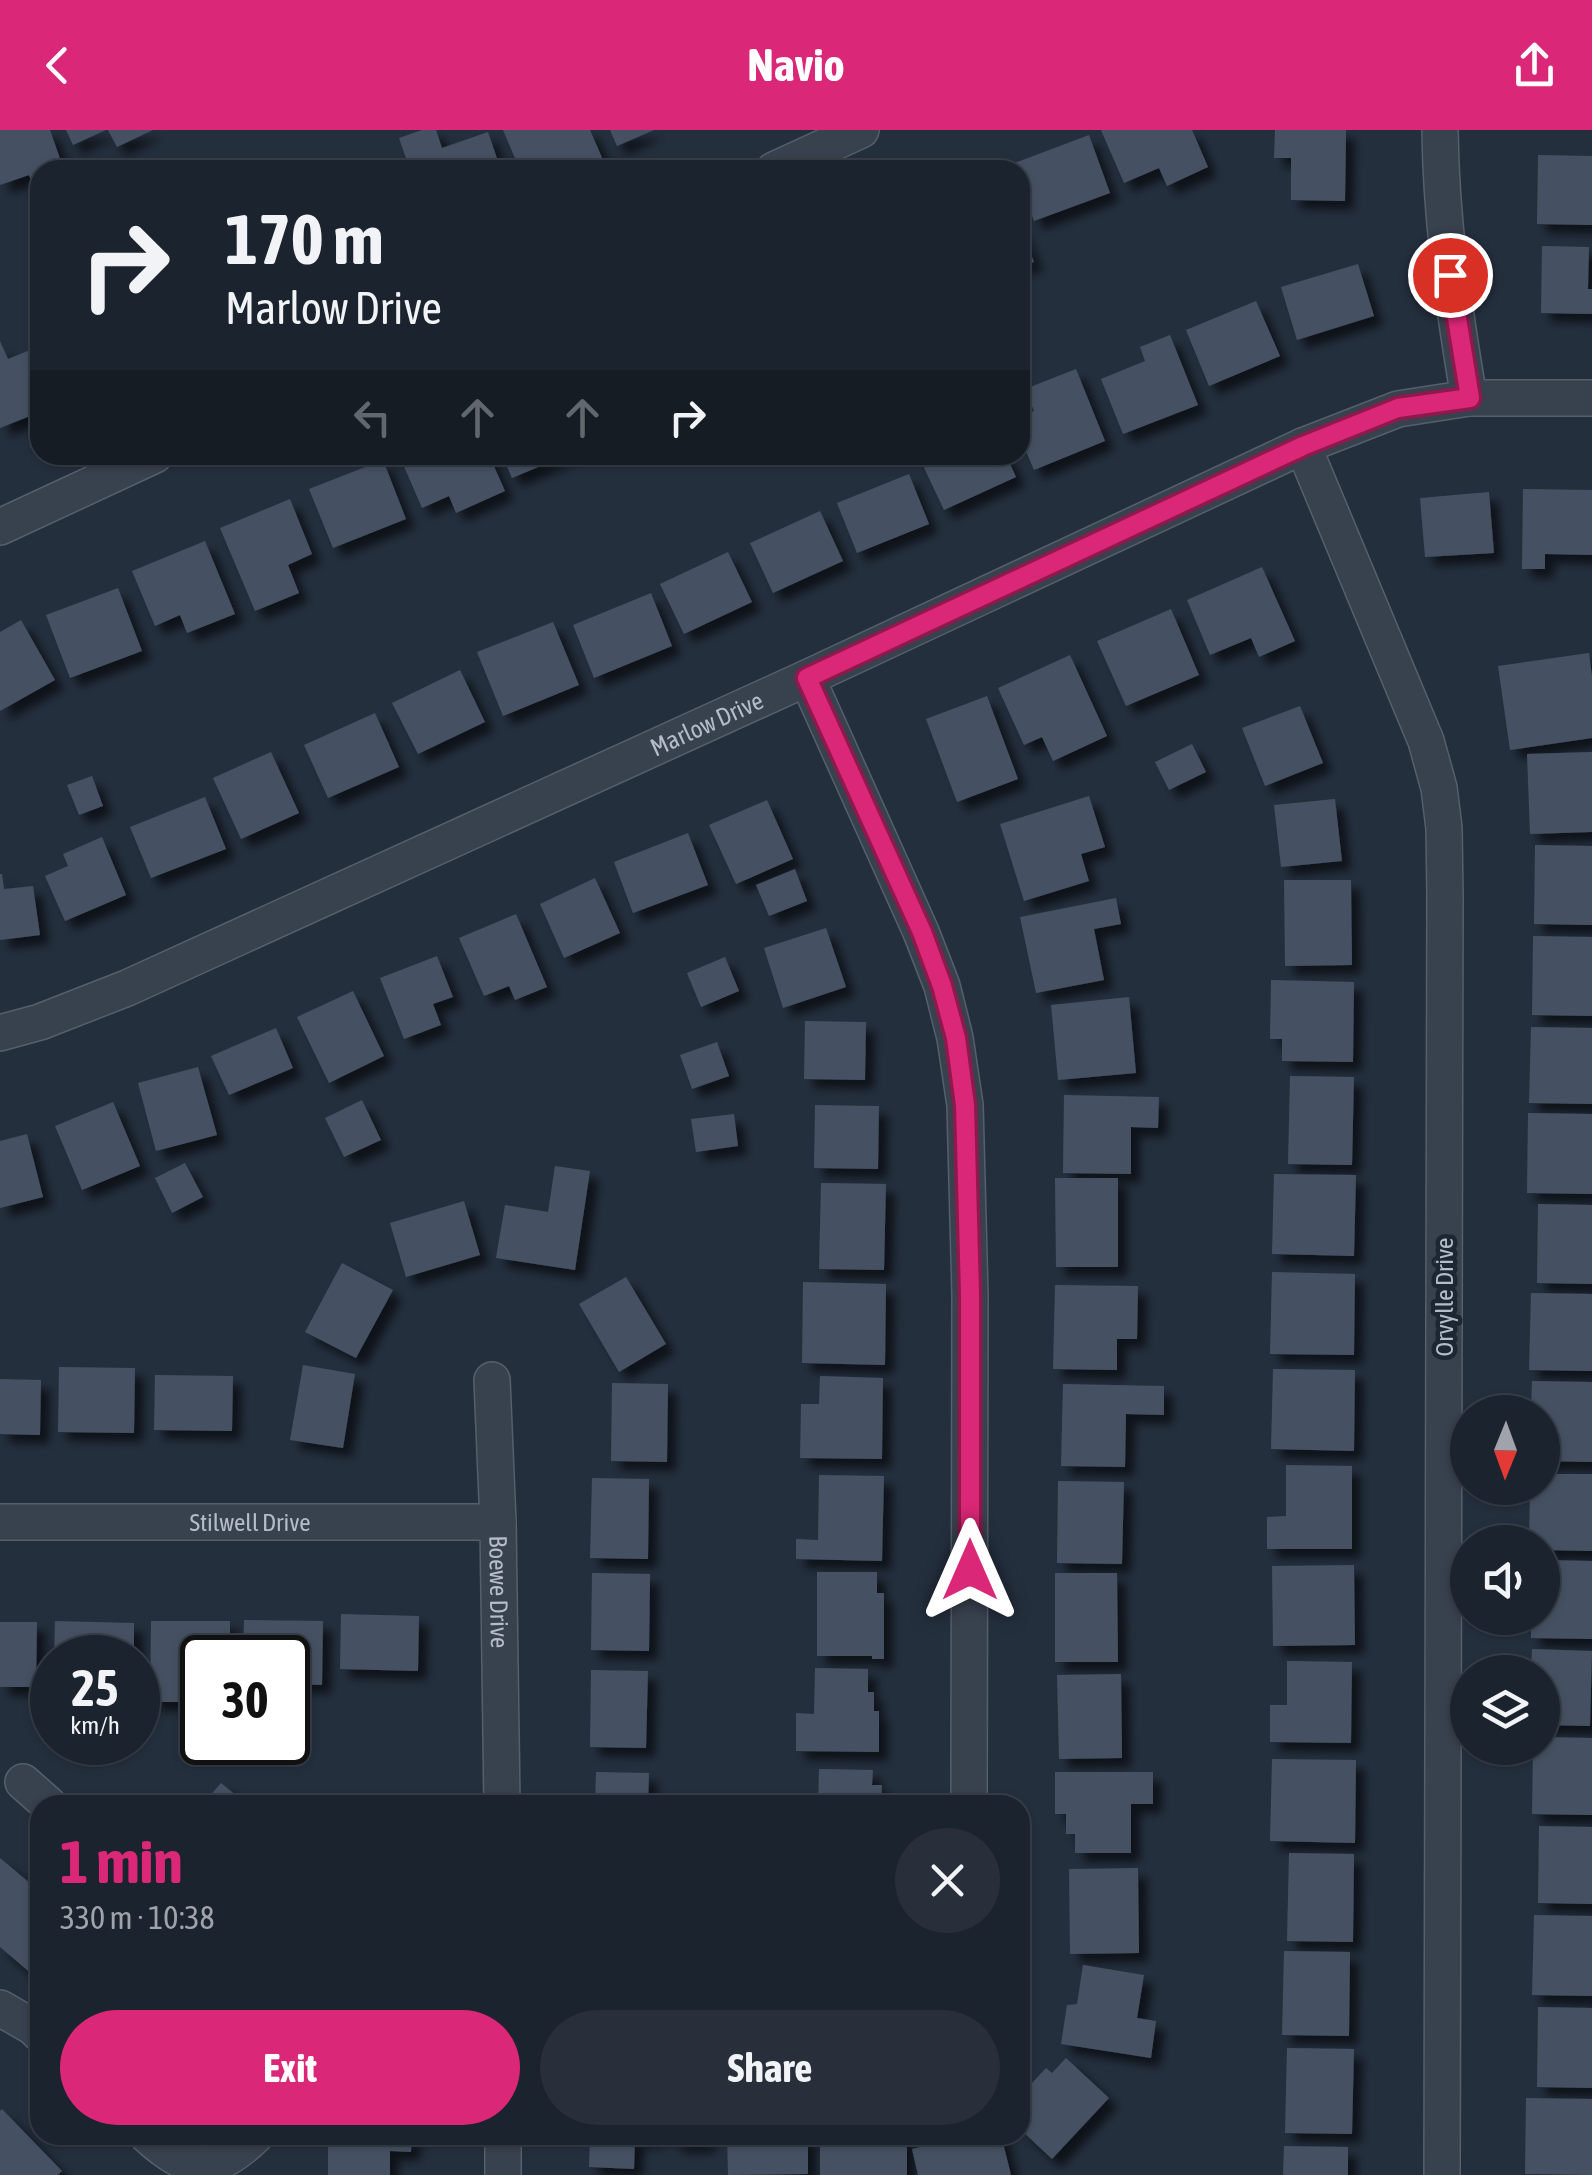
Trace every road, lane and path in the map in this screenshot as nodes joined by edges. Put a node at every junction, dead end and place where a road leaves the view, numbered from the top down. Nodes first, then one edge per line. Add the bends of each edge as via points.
1 (861, 130) edge
2 (1440, 130) edge
3 (796, 160) edge
4 (1470, 398) junction
5 (1592, 398) edge
6 (1303, 446) junction
7 (133, 465) edge
8 (0, 526) edge
9 (807, 678) junction
10 (0, 1033) edge
11 (492, 1380) dead end
12 (0, 1522) edge
13 (498, 1522) junction
14 (502, 1795) edge
15 (970, 1795) edge
16 (0, 2008) edge
17 (30, 2027) edge
18 (158, 2145) edge
19 (247, 2145) edge
20 (502, 2145) edge
21 (503, 2175) edge
22 (1442, 2175) edge

1 - 3 street
2 - 4 street via 1454,311
4 - 5 street, Marlow Drive
4 - 6 street, Marlow Drive via 1398,408
6 - 9 street, Marlow Drive
6 - 22 street, Orvylle Drive via 1426,741 1444,828
7 - 8 street
9 - 10 street, Marlow Drive via 127,988
9 - 15 street via 922,932 956,1038 965,1105 970,1294
11 - 13 street, Boewe Drive
12 - 13 street, Stilwell Drive
13 - 14 street, Boewe Drive
16 - 17 street
18 - 19 street via 184,2163 206,2166 225,2162
20 - 21 street

